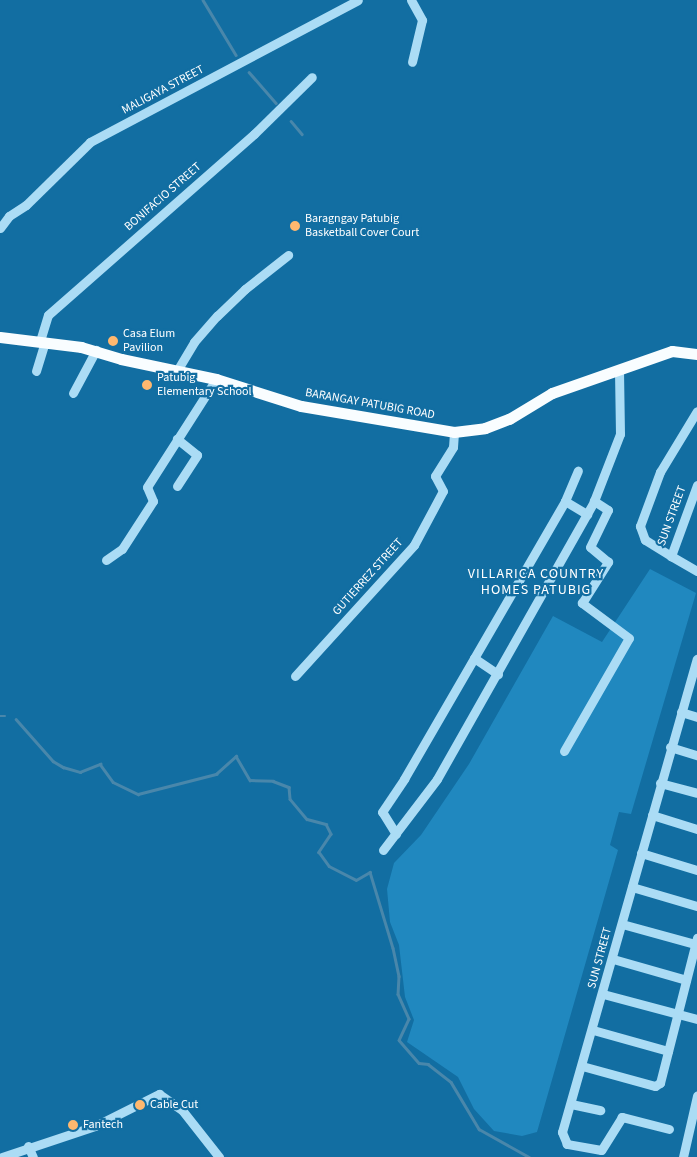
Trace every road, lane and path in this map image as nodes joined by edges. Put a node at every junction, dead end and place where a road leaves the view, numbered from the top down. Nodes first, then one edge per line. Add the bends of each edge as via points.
1 (358, 0) edge
2 (411, 0) edge
3 (412, 62) dead end
4 (312, 78) dead end
5 (0, 228) edge
6 (288, 255) dead end
7 (0, 337) edge
8 (42, 341) junction
9 (96, 350) junction
10 (697, 354) edge
11 (178, 369) junction
12 (36, 371) dead end
13 (619, 371) junction
14 (216, 379) junction
15 (73, 393) dead end
16 (697, 411) edge
17 (454, 432) junction
18 (177, 439) junction
19 (578, 471) dead end
20 (697, 484) edge
21 (177, 486) dead end
22 (565, 501) junction
23 (594, 501) junction
24 (587, 514) junction
25 (671, 556) junction
26 (106, 560) dead end
27 (697, 570) edge
28 (474, 658) junction
29 (697, 659) edge
30 (498, 674) junction
31 (295, 676) dead end
32 (681, 712) junction
33 (697, 717) edge
34 (670, 747) junction
35 (564, 750) dead end
36 (697, 755) edge
37 (660, 783) junction
38 (697, 793) edge
39 (652, 815) junction
40 (697, 829) edge
41 (396, 834) junction
42 (383, 850) dead end
43 (641, 854) junction
44 (697, 870) edge
45 (632, 887) junction
46 (697, 906) edge
47 (622, 924) junction
48 (696, 941) edge
49 (613, 959) junction
50 (686, 980) junction
51 (603, 994) junction
52 (677, 1015) junction
53 (697, 1019) edge
54 (592, 1030) junction
55 (668, 1051) junction
56 (582, 1066) junction
57 (697, 1096) edge
58 (570, 1104) junction
59 (600, 1110) dead end
60 (670, 1129) dead end
61 (28, 1146) junction
62 (2, 1157) edge
63 (33, 1157) edge
64 (219, 1157) edge
65 (682, 1157) edge

1 - 5 street, MALIGAYA STREET via 90,142
2 - 3 street via 422,20
4 - 8 street, BONIFACIO STREET via 254,134 48,315
6 - 11 street via 217,316 194,342
7 - 8 main road, BARANGAY PATUBIG ROAD
8 - 9 main road, BARANGAY PATUBIG ROAD
8 - 12 street, BONIFACIO STREET
9 - 11 main road, BARANGAY PATUBIG ROAD via 121,359
9 - 15 street
10 - 13 main road, BARANGAY PATUBIG ROAD via 672,351
11 - 14 main road, BARANGAY PATUBIG ROAD
13 - 17 main road, BARANGAY PATUBIG ROAD via 552,393 509,419 485,428
13 - 23 street via 620,434
14 - 17 main road, BARANGAY PATUBIG ROAD via 339,414
14 - 18 street
16 - 25 street via 660,472 640,526 645,540
17 - 31 street, GUTIERREZ STREET via 453,447 435,476 443,490 414,545
18 - 21 street via 197,454
18 - 26 street via 147,487 153,501 122,549
19 - 22 street
20 - 25 street, SUN STREET
22 - 24 street
22 - 28 street
23 - 24 street
23 - 35 street via 608,510 590,547 608,562 582,603 629,638
24 - 30 street
25 - 27 street, SUN STREET
28 - 30 street
28 - 41 street via 382,812
29 - 32 street, SUN STREET
30 - 41 street via 437,779
32 - 33 street
32 - 34 street, SUN STREET
34 - 36 street
34 - 37 street, SUN STREET
37 - 38 street
37 - 39 street, SUN STREET
39 - 40 street
39 - 43 street, SUN STREET
41 - 42 street
43 - 44 street
43 - 45 street, SUN STREET
45 - 46 street
45 - 47 street, SUN STREET
47 - 48 street
47 - 49 street, SUN STREET
48 - 50 street
49 - 50 street
49 - 51 street, SUN STREET
50 - 52 street
51 - 52 street
51 - 54 street, SUN STREET
52 - 53 street
52 - 55 street
54 - 55 street
54 - 56 street, SUN STREET
55 - 56 street via 660,1082 655,1086
56 - 58 street, SUN STREET
57 - 65 street
58 - 59 street
58 - 60 street, SUN STREET via 562,1132 567,1144 601,1150 622,1117
61 - 62 street
61 - 63 street
61 - 64 street via 95,1126 159,1094 182,1110

